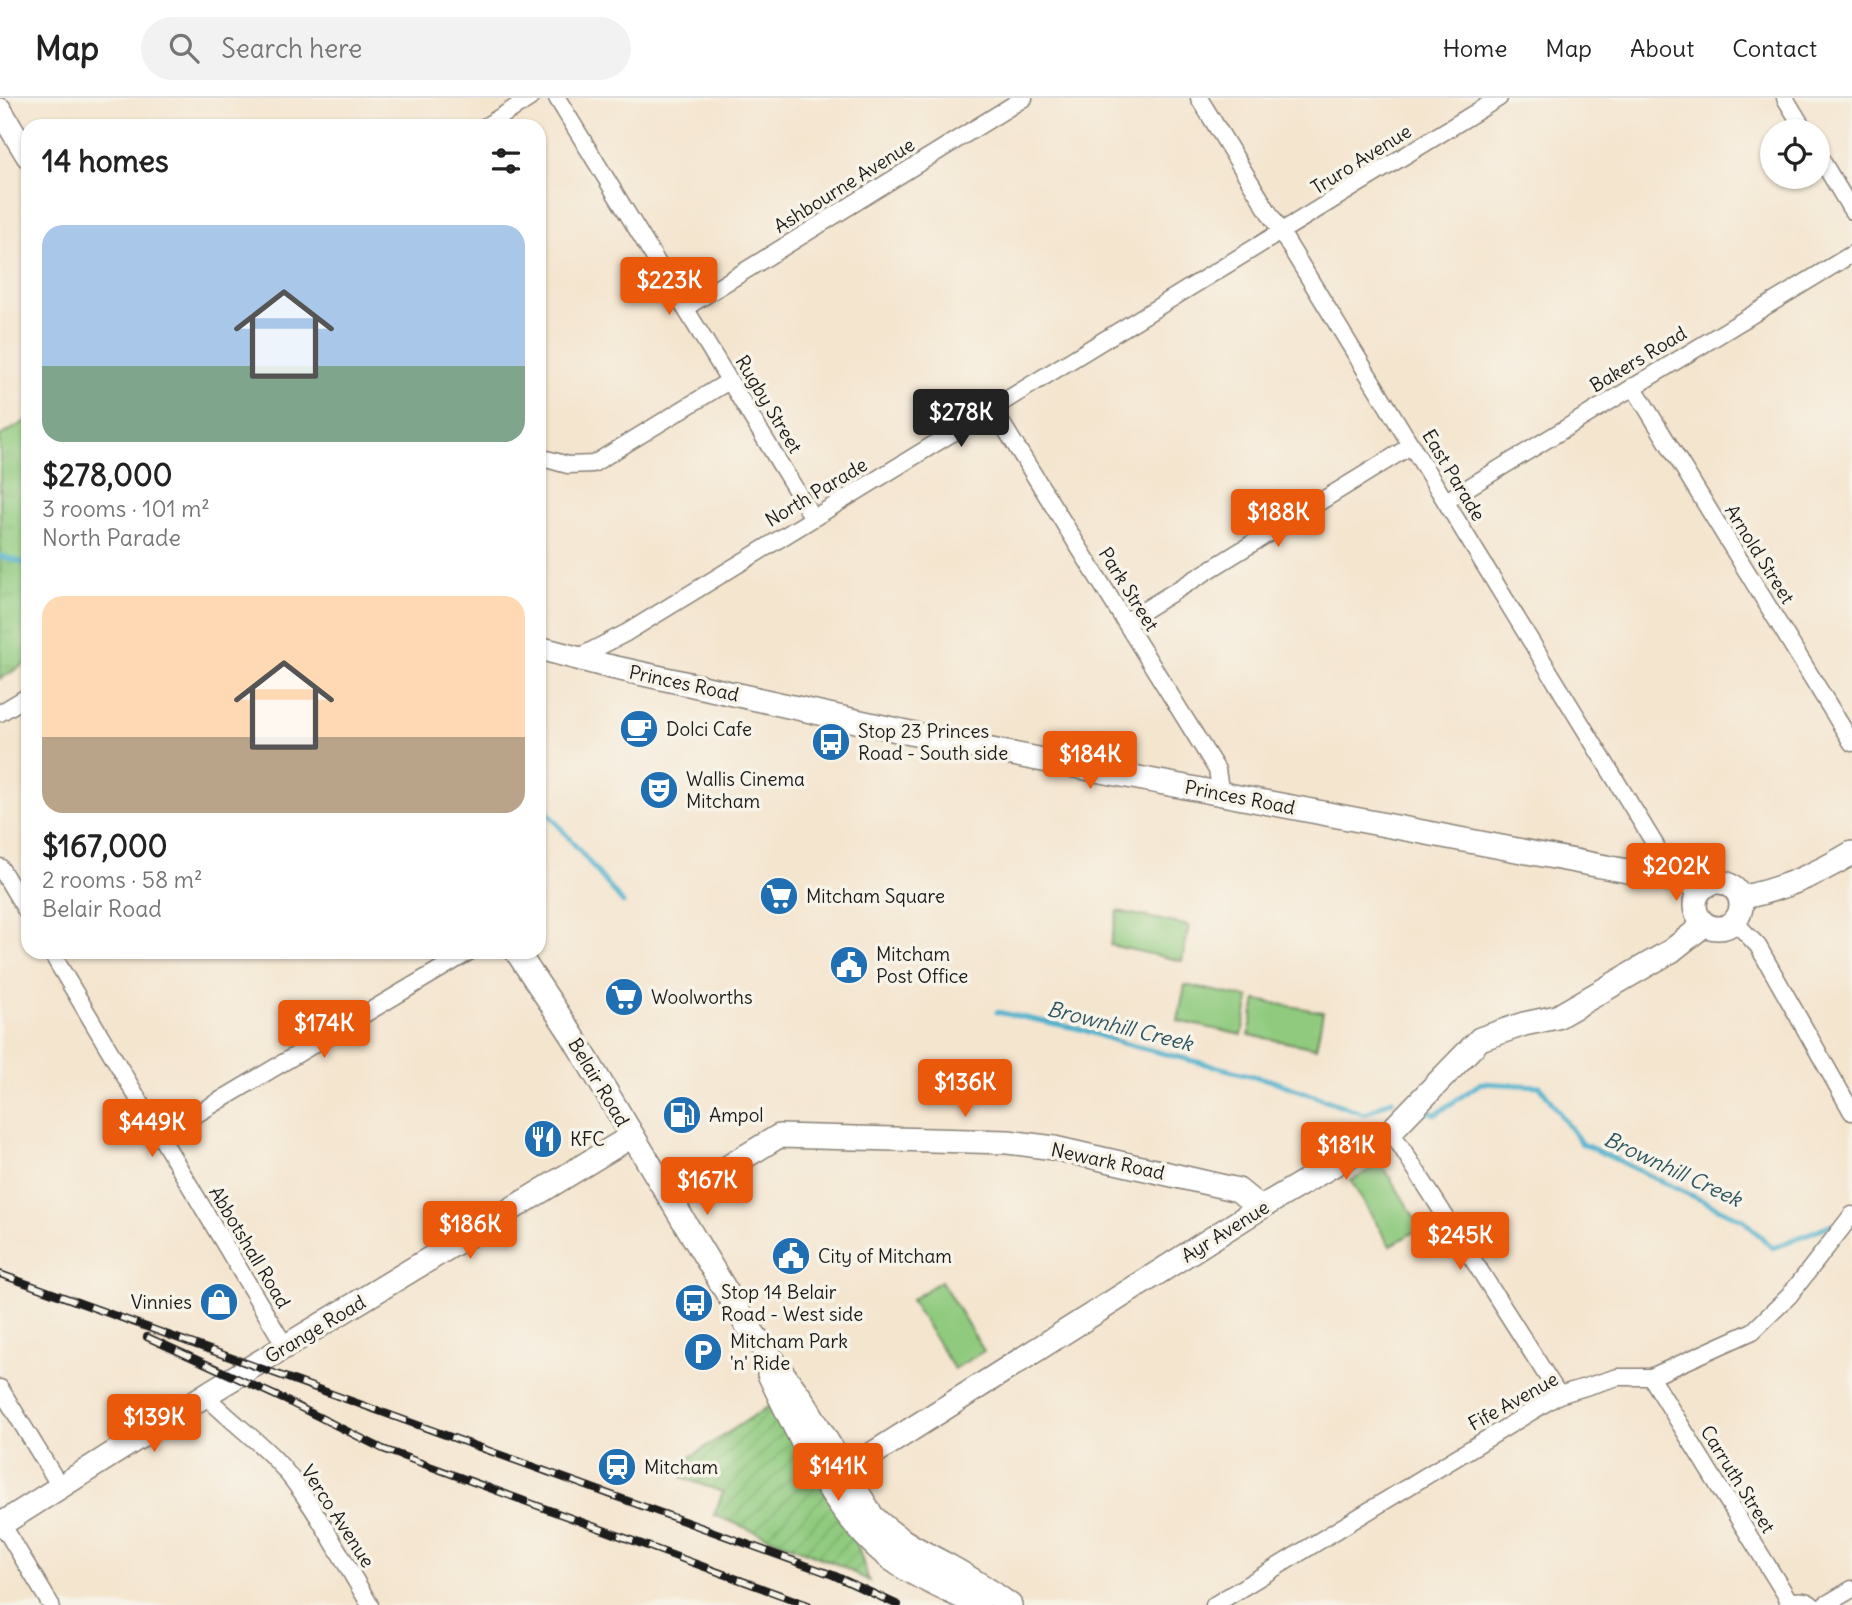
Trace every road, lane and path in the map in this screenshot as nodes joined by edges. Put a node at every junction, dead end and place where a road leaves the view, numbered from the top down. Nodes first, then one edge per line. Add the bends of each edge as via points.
1 (530, 98) edge
2 (557, 98) edge
3 (1024, 98) edge
4 (1199, 98) edge
5 (1499, 98) edge
6 (1785, 98) edge
7 (0, 110) edge
8 (497, 119) edge
9 (1798, 119) edge
10 (21, 144) edge
11 (1830, 174) edge
12 (1852, 211) edge
13 (1281, 233) junction
14 (1852, 254) edge
15 (685, 308) junction
16 (729, 381) junction
17 (1633, 386) junction
18 (993, 409) junction
19 (1412, 445) junction
20 (546, 459) edge
21 (1446, 501) junction
22 (813, 518) junction
23 (1125, 622) junction
24 (623, 634) junction
25 (546, 650) edge
26 (577, 658) junction
27 (628, 670) junction
28 (21, 700) edge
29 (0, 713) edge
30 (1852, 743) edge
31 (1221, 794) junction
32 (1852, 853) edge
33 (0, 867) edge
34 (1654, 877) junction
35 (1700, 894) junction
36 (1740, 898) junction
37 (21, 902) edge
38 (1735, 922) junction
39 (1704, 925) junction
40 (55, 959) edge
41 (457, 959) edge
42 (522, 959) edge
43 (1852, 1112) edge
44 (1397, 1125) junction
45 (160, 1136) junction
46 (632, 1136) junction
47 (671, 1201) junction
48 (1260, 1208) junction
49 (1852, 1214) edge
50 (744, 1321) junction
51 (285, 1346) junction
52 (1651, 1377) junction
53 (0, 1388) edge
54 (205, 1395) junction
55 (1559, 1395) junction
56 (844, 1472) junction
57 (61, 1488) junction
58 (1, 1525) edge
59 (1852, 1589) edge
60 (1788, 1604) edge
61 (51, 1605) edge
62 (370, 1605) edge
63 (978, 1605) edge
64 (1010, 1605) edge
65 (1214, 1605) edge
66 (1812, 1605) edge
67 (1825, 1605) edge

1 - 8 street
2 - 15 street, Rugby Street
3 - 15 street, Ashbourne Avenue
4 - 13 street, East Parade
5 - 13 street, Truro Avenue
6 - 9 street
7 - 10 street
11 - 12 street
13 - 18 street, North Parade
13 - 19 street, East Parade
14 - 17 street, Bakers Road
15 - 16 street, Rugby Street
16 - 20 street via 593,464 568,465
16 - 22 street, Rugby Street
17 - 21 street, Bakers Road
17 - 30 street, Arnold Street
18 - 22 street, North Parade
18 - 23 street, Park Street
19 - 21 street, East Parade
19 - 23 street
21 - 34 street, East Parade via 1656,846
22 - 24 street, North Parade
23 - 31 street, Park Street via 1217,771
24 - 26 street, North Parade
24 - 27 street via 621,652
25 - 26 street, Princes Road
26 - 27 street, Princes Road
27 - 31 street, Princes Road via 965,745
28 - 29 street
31 - 34 street, Princes Road
32 - 36 street via 1774,891
33 - 37 street
34 - 35 street, Princes Road
35 - 36 street via 1715,883 1725,883
35 - 39 street via 1695,911
36 - 38 street
38 - 39 street via 1715,929
38 - 43 street via 1758,946
39 - 44 street, Ayr Avenue via 1671,951 1557,1017 1480,1039
40 - 45 street, Abbotshall Road
41 - 45 street
42 - 46 street, Belair Road
44 - 48 street, Ayr Avenue
44 - 55 street
45 - 51 street, Abbotshall Road
46 - 47 street, Belair Road
46 - 51 street, Grange Road
47 - 48 street, Newark Road via 779,1136 1008,1142 1054,1148 1238,1189
47 - 50 street, Belair Road
48 - 56 street, Ayr Avenue
49 - 52 street, Fife Avenue via 1789,1296 1753,1331
50 - 56 street, Belair Road via 801,1398
50 - 63 street, Belair Road via 799,1436 850,1520 898,1564
51 - 54 street, Grange Road
52 - 55 street, Fife Avenue via 1618,1377
52 - 60 street, Carruth Street
53 - 57 street
54 - 57 street, Grange Road
54 - 62 street, Verco Avenue via 272,1457 301,1492
55 - 65 street, Fife Avenue
56 - 64 street, Belair Road via 887,1531
57 - 58 street, Grange Road
58 - 61 street
59 - 67 street
60 - 66 street via 1796,1600

